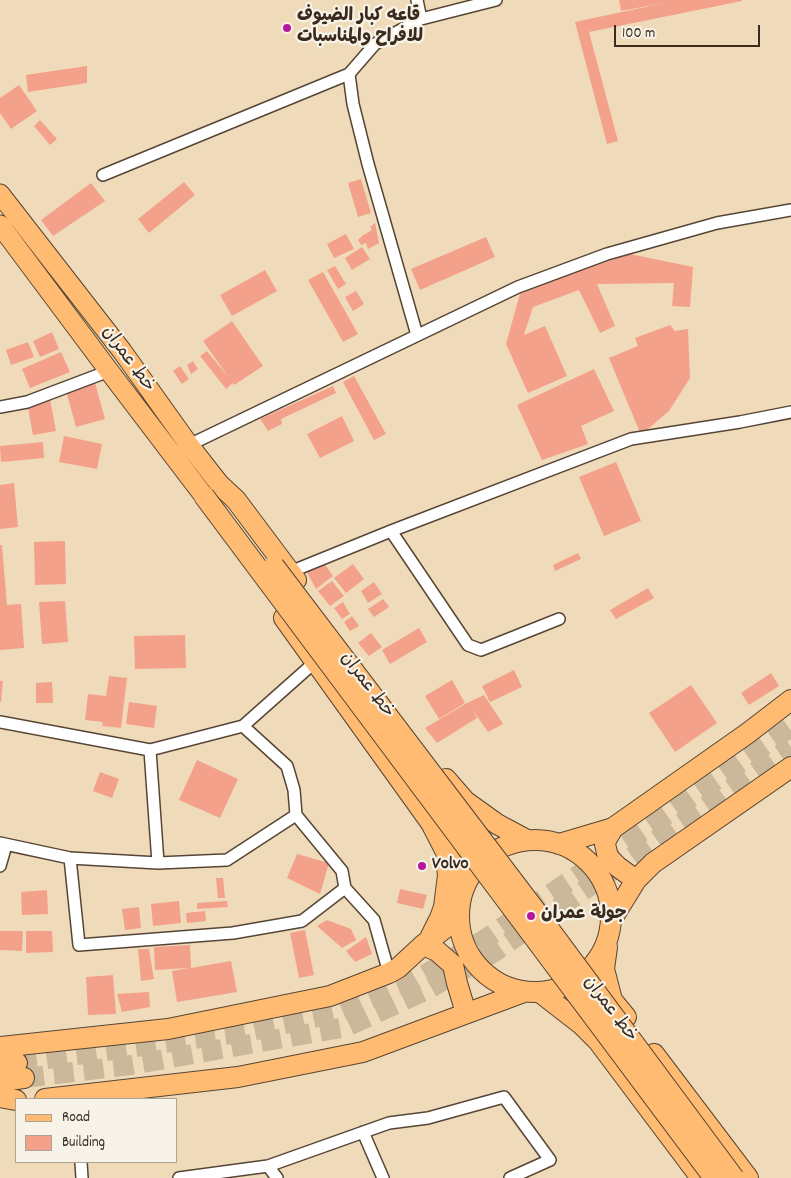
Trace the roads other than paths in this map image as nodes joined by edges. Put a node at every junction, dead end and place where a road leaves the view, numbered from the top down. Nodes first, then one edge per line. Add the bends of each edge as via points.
1 (417, 0) edge
2 (496, 0) edge
3 (421, 19) junction
4 (349, 74) junction
5 (102, 175) dead end
6 (0, 194) edge
7 (791, 210) edge
8 (0, 224) edge
9 (417, 335) junction
10 (109, 371) junction
11 (0, 407) edge
12 (791, 412) edge
13 (189, 445) junction
14 (212, 491) junction
15 (391, 531) junction
16 (290, 572) junction
17 (559, 619) dead end
18 (315, 662) junction
19 (791, 700) edge
20 (0, 722) edge
21 (243, 726) junction
22 (150, 750) junction
23 (791, 767) edge
24 (465, 801) junction
25 (296, 815) junction
26 (432, 823) junction
27 (613, 828) junction
28 (527, 840) junction
29 (3, 844) edge
30 (559, 844) junction
31 (445, 849) junction
32 (70, 858) junction
33 (158, 863) junction
34 (0, 866) edge
35 (636, 880) junction
36 (464, 887) junction
37 (345, 888) junction
38 (458, 918) junction
39 (612, 919) junction
40 (608, 940) junction
41 (426, 944) junction
42 (389, 973) junction
43 (532, 992) junction
44 (466, 1012) junction
45 (629, 1021) junction
46 (598, 1041) junction
47 (0, 1047) edge
48 (14, 1069) tunnel mouth
49 (0, 1081) edge
50 (77, 1097) edge
51 (0, 1098) edge
52 (61, 1098) edge
53 (15, 1100) edge
54 (363, 1132) junction
55 (81, 1163) edge
56 (268, 1166) junction
57 (82, 1178) edge
58 (179, 1178) edge
59 (276, 1178) edge
60 (383, 1178) edge
61 (510, 1178) edge
62 (701, 1178) edge
63 (714, 1178) edge
64 (734, 1178) edge
65 (748, 1178) edge

1 - 3 street
2 - 3 street
3 - 4 street via 375,44
4 - 5 street
4 - 9 street via 352,104
6 - 13 main road, خط عمران via 122,351
7 - 9 street via 717,223 607,254 518,287
8 - 10 main road, خط عمران
9 - 13 street
10 - 11 street via 27,402
10 - 14 main road, خط عمران
12 - 15 street via 631,439
13 - 14 main road, خط عمران
14 - 16 highway via 236,500
14 - 18 highway via 213,520
14 - 63 highway, خط عمران, bridge
14 - 64 highway, خط عمران, bridge via 230,507
15 - 16 street
15 - 17 street via 468,645 481,650
16 - 24 highway
18 - 21 street
18 - 26 highway
19 - 27 highway
20 - 22 street
21 - 22 street
21 - 25 street via 287,766 294,790
22 - 33 street
23 - 35 highway via 653,863
24 - 26 highway via 466,816 461,830 446,832
24 - 28 highway
25 - 33 street via 226,860
25 - 37 street via 342,871
26 - 31 highway
27 - 30 highway
27 - 35 highway via 605,844 607,853 618,868
28 - 30 highway
28 - 36 highway via 501,848 479,864
29 - 32 street
29 - 34 street
30 - 39 highway via 587,860 606,887
31 - 36 highway
31 - 41 highway via 448,875 444,907
32 - 33 street
32 - 37 street via 79,945 233,933 302,921
35 - 39 highway
36 - 38 highway
37 - 42 street via 374,920
38 - 41 highway
38 - 43 highway via 465,949 484,974
39 - 40 highway
40 - 43 highway via 593,966 570,985
40 - 45 highway via 604,969 612,1000
41 - 42 highway
41 - 44 highway via 453,965
42 - 47 highway via 330,996 168,1029
43 - 44 highway
43 - 46 highway via 581,1024
44 - 50 highway via 363,1052 238,1077
45 - 46 highway via 603,1016 594,1029
45 - 65 highway
46 - 62 highway
48 - 49 highway
50 - 52 highway
51 - 53 highway
54 - 56 street
54 - 60 street
54 - 61 street via 504,1097 550,1160
55 - 57 street
56 - 58 street
56 - 59 street

